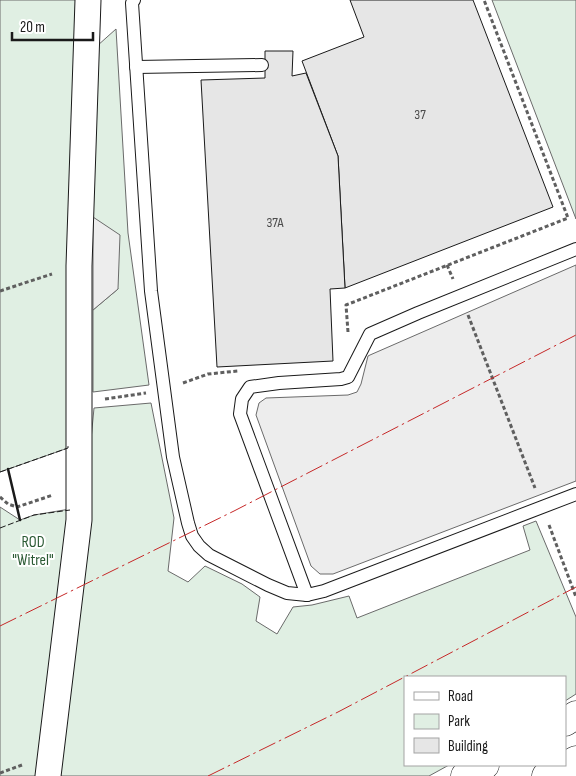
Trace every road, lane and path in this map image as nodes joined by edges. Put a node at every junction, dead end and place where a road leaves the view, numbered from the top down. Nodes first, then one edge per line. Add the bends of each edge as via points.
1 (88, 0) edge
2 (134, 0) edge
3 (484, 0) edge
4 (262, 65) dead end
5 (136, 67) junction
6 (576, 250) edge
7 (79, 266) junction
8 (0, 291) edge
9 (460, 296) junction
10 (348, 340) dead end
11 (239, 371) dead end
12 (164, 390) junction
13 (80, 402) junction
14 (80, 483) junction
15 (576, 494) edge
16 (0, 497) edge
17 (543, 507) junction
18 (307, 595) junction
19 (576, 597) edge
20 (483, 766) edge
21 (565, 766) edge
22 (48, 776) edge
23 (465, 776) edge
24 (546, 776) edge

1 - 7 street
2 - 5 lane
3 - 10 path via 568,218 346,305
4 - 5 lane
5 - 12 lane via 148,249
6 - 9 lane
7 - 8 path
7 - 13 street
9 - 17 path
9 - 18 lane via 370,334 348,377 250,387 242,399 240,414
11 - 12 path via 208,374
12 - 13 path
12 - 18 lane via 182,501 190,530 199,546 209,555 268,585 287,593
13 - 14 street
14 - 16 path via 17,507
14 - 22 street via 79,520
15 - 17 lane
17 - 18 lane
17 - 19 path
20 - 23 street
21 - 24 street

